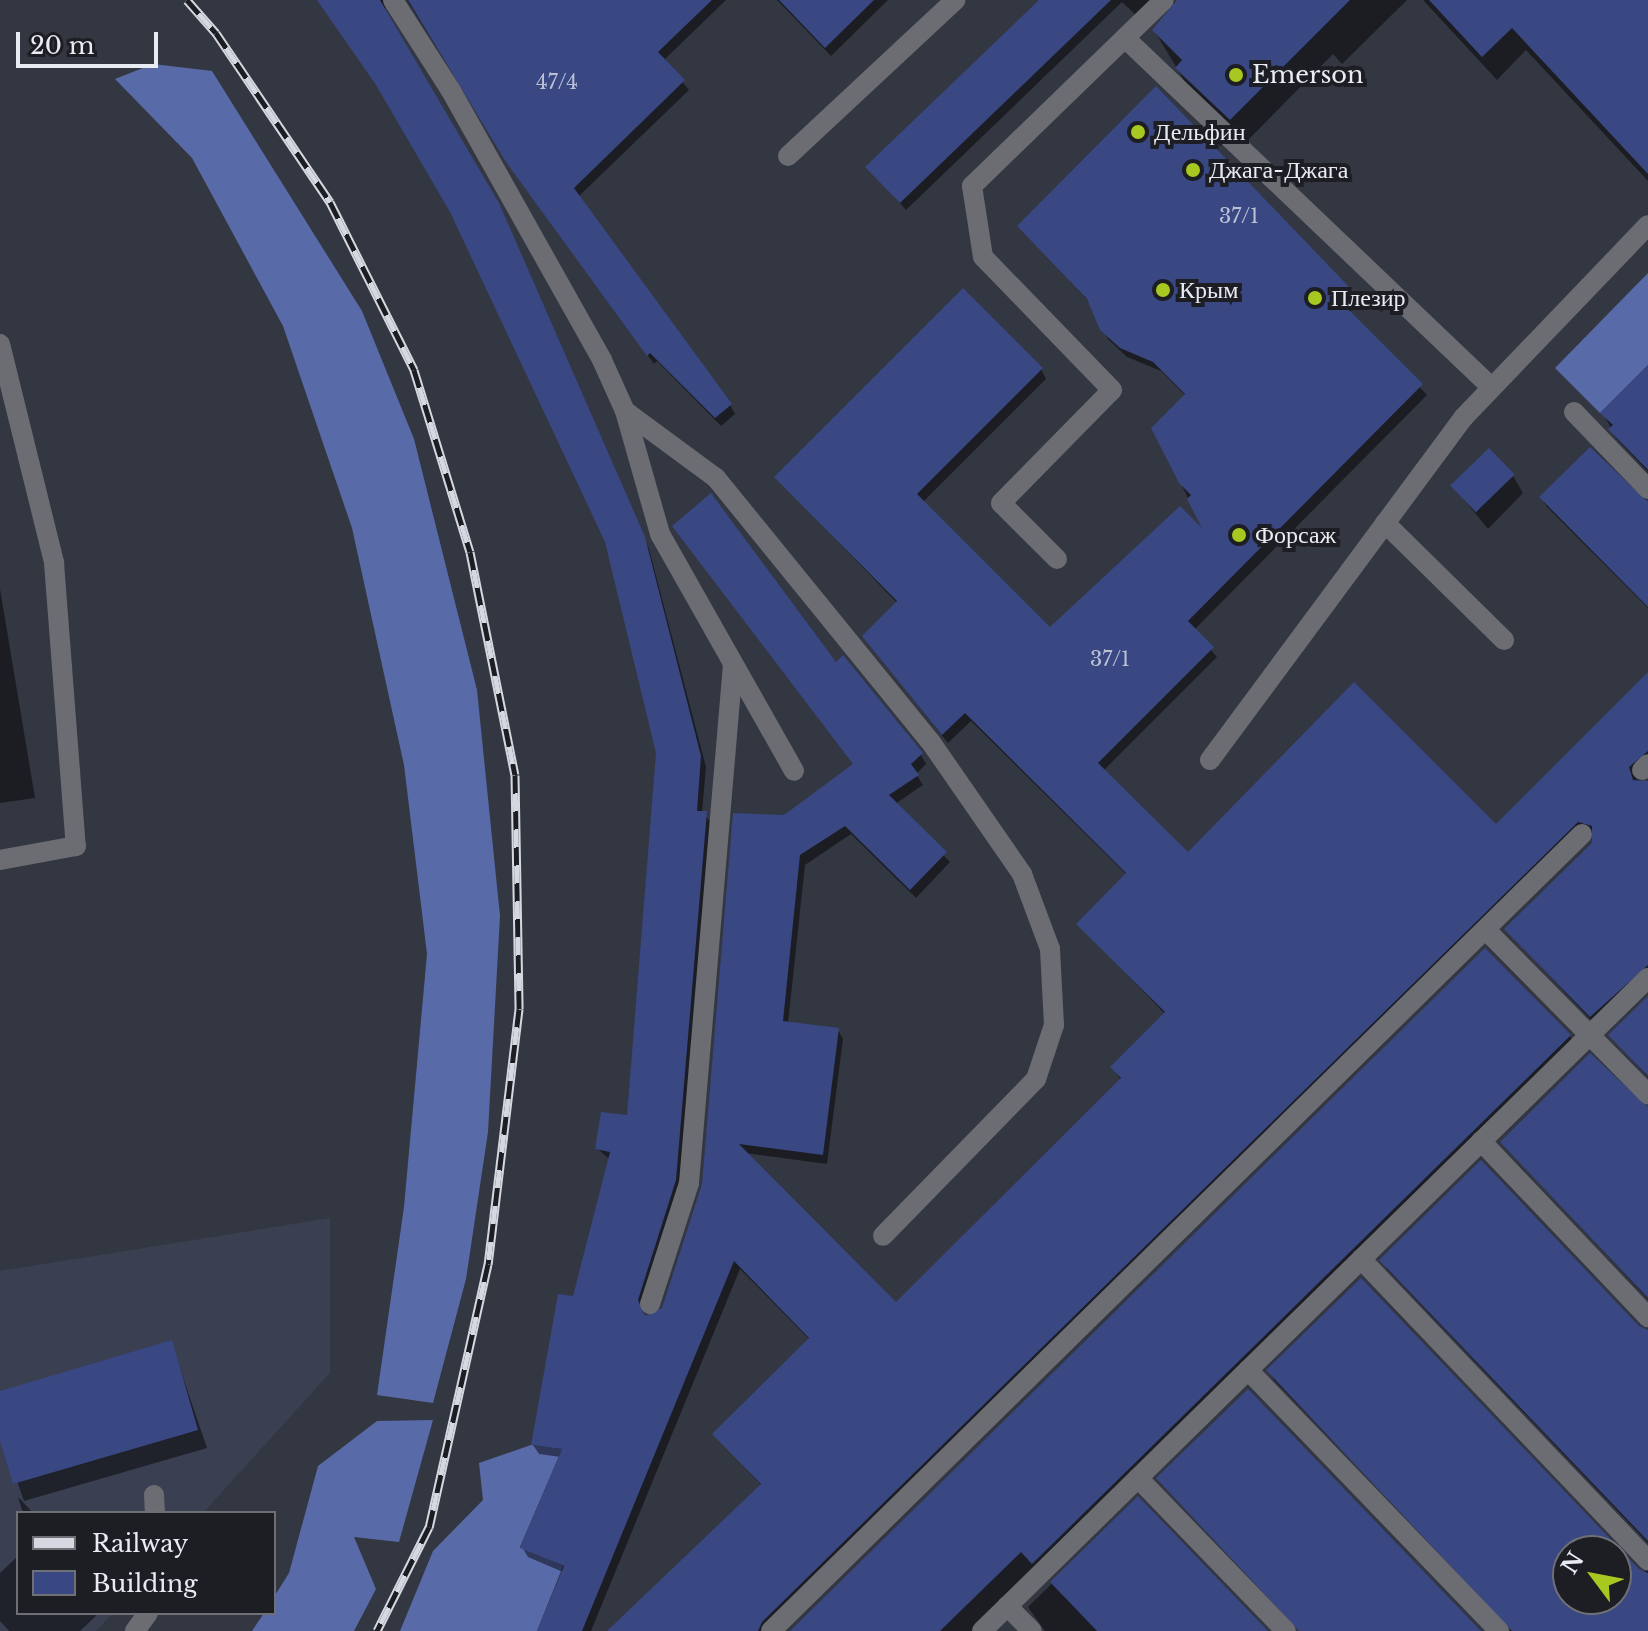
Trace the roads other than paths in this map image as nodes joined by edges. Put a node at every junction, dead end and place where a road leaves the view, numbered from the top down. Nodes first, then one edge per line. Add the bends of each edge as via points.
1 (393, 0) edge
2 (955, 0) edge
3 (1164, 0) edge
4 (1125, 38) junction
5 (788, 156) dead end
6 (1648, 225) edge
7 (0, 344) edge
8 (1490, 386) junction
9 (625, 411) junction
10 (1574, 412) dead end
11 (1648, 489) edge
12 (1385, 523) junction
13 (1057, 559) dead end
14 (1504, 640) dead end
15 (733, 664) junction
16 (1210, 760) dead end
17 (794, 771) dead end
18 (1582, 834) dead end
19 (0, 860) edge
20 (1486, 930) junction
21 (1648, 978) edge
22 (1590, 1035) junction
23 (1648, 1094) edge
24 (1481, 1141) junction
25 (883, 1236) dead end
26 (1361, 1259) junction
27 (650, 1304) dead end
28 (1648, 1317) edge
29 (1248, 1370) junction
30 (1138, 1478) junction
31 (1648, 1560) edge
32 (1007, 1606) junction
33 (771, 1631) edge
34 (982, 1631) edge
35 (1032, 1631) edge
36 (1286, 1631) edge
37 (1499, 1631) edge

1 - 9 lane via 530,231
2 - 5 lane
3 - 4 lane
4 - 8 lane
4 - 13 lane via 972,186 983,257 1112,390 1001,503
6 - 8 lane
7 - 19 lane via 54,563 76,846
8 - 12 lane
9 - 15 lane via 660,534
9 - 25 lane via 716,478 930,741 1022,874 1050,949 1054,1025 1036,1079
10 - 11 lane
12 - 14 lane
12 - 16 lane
15 - 17 lane
15 - 27 lane via 689,1183
18 - 20 lane
20 - 22 lane
20 - 33 lane
21 - 22 lane
22 - 23 lane
22 - 24 lane
24 - 26 lane
24 - 28 lane
26 - 29 lane
26 - 31 lane
29 - 30 lane
29 - 37 lane
30 - 32 lane
30 - 36 lane
32 - 34 lane
32 - 35 lane

